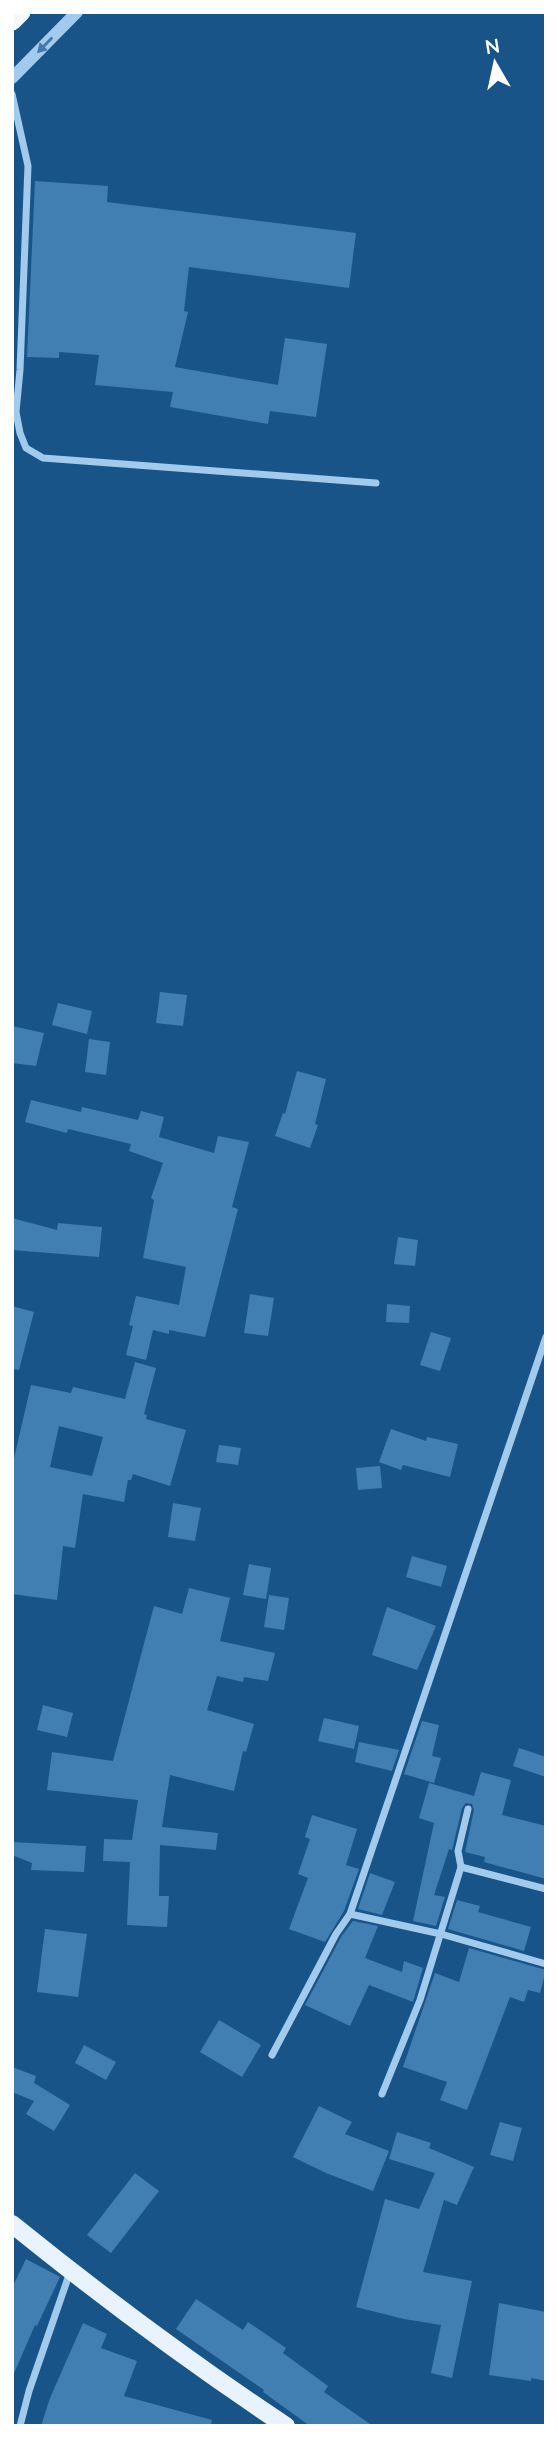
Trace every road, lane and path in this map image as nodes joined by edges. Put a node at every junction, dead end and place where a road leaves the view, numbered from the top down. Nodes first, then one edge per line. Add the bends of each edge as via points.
1 (21, 12) edge
2 (77, 12) edge
3 (12, 21) edge
4 (12, 78) edge
5 (12, 94) edge
6 (376, 483) dead end
7 (546, 1337) edge
8 (468, 1809) dead end
9 (461, 1867) junction
10 (546, 1889) edge
11 (350, 1914) junction
12 (441, 1934) junction
13 (546, 1964) edge
14 (272, 2055) dead end
15 (382, 2094) dead end
16 (12, 2224) edge
17 (71, 2271) junction
18 (20, 2426) edge
19 (286, 2426) edge

1 - 3 highway
2 -> 4 street
5 - 6 street via 29,166 16,412 26,448 43,458
7 - 11 street
8 - 9 street via 458,1851
9 - 10 street
9 - 12 street
11 - 12 street
11 - 14 street
12 - 13 street
12 - 15 street
16 - 17 main road
17 - 18 street
17 - 19 main road

